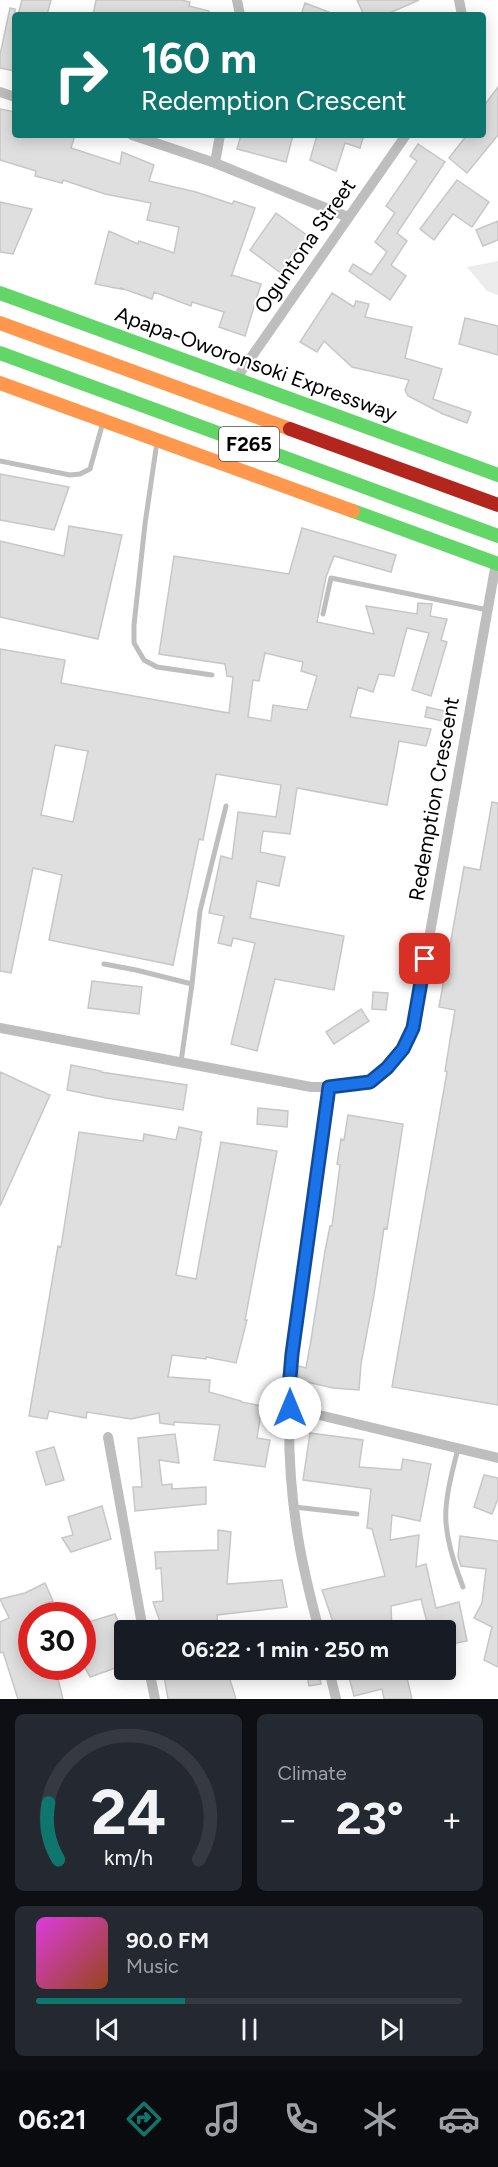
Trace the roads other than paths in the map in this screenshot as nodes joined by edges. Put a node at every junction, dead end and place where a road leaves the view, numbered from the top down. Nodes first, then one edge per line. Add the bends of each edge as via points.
1 (141, 138) edge
2 (219, 138) edge
3 (404, 138) edge
4 (215, 163) junction
5 (348, 217) junction
6 (0, 292) edge
7 (0, 323) edge
8 (0, 353) edge
9 (236, 379) junction
10 (0, 383) edge
11 (104, 420) junction
12 (158, 440) junction
13 (0, 461) edge
14 (498, 475) edge
15 (498, 505) edge
16 (498, 536) edge
17 (497, 563) edge
18 (488, 610) junction
19 (323, 614) dead end
20 (212, 675) dead end
21 (226, 806) dead end
22 (104, 964) dead end
23 (192, 984) junction
24 (0, 1028) edge
25 (181, 1062) junction
26 (329, 1087) junction
27 (290, 1408) junction
28 (108, 1437) dead end
29 (458, 1447) junction
30 (498, 1458) edge
31 (294, 1507) junction
32 (357, 1514) dead end
33 (463, 1587) dead end
34 (140, 1620) edge
35 (317, 1620) edge
36 (151, 1680) edge
37 (331, 1680) edge
38 (155, 1699) edge
39 (336, 1699) edge

1 - 4 street
2 - 4 street
3 - 5 street, Oguntona Street
4 - 5 street
5 - 9 street, Oguntona Street
6 - 9 main road, Apapa-Oworonsoki Expressway
7 - 15 main road, F265
8 - 16 main road, F265
9 - 14 main road, Apapa-Oworonsoki Expressway
10 - 11 main road
11 - 12 main road
11 - 13 lane via 90,469 80,474 70,476
12 - 17 main road
12 - 20 lane via 145,524 134,643 144,660 158,667
17 - 18 street, Redemption Crescent
18 - 19 lane via 331,578
18 - 26 street, Redemption Crescent via 413,1028 403,1049 370,1082
21 - 23 lane via 200,911
22 - 23 lane
23 - 25 lane
24 - 25 street, Redemption Crescent
25 - 26 street, Redemption Crescent
26 - 27 street via 292,1354
27 - 29 street
27 - 31 street
28 - 34 street
29 - 30 street
29 - 33 lane via 446,1518
31 - 32 lane
31 - 35 street
36 - 38 street
37 - 39 street

